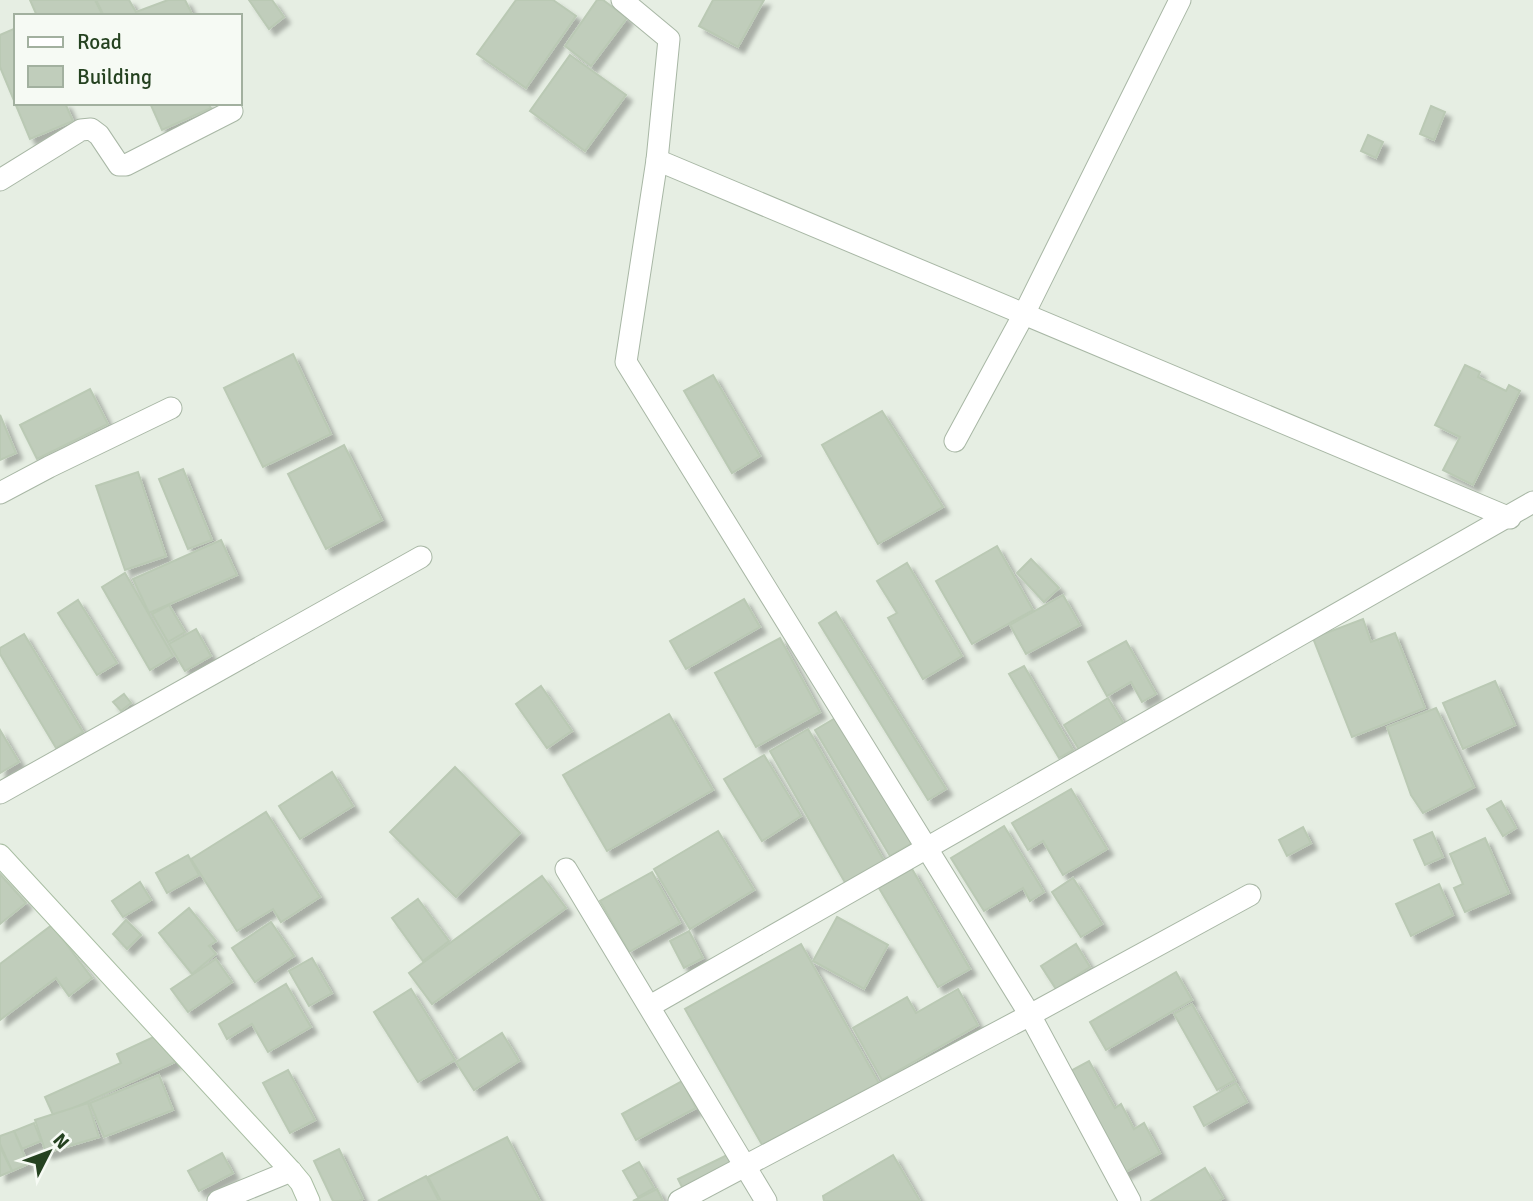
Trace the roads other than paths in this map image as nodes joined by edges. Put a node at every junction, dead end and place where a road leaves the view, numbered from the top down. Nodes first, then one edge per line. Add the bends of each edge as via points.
1 (622, 0) edge
2 (1180, 0) edge
3 (232, 111) dead end
4 (657, 160) junction
5 (0, 180) edge
6 (1024, 314) junction
7 (171, 408) dead end
8 (955, 441) dead end
9 (0, 493) edge
10 (1533, 502) edge
11 (1510, 518) junction
12 (421, 558) dead end
13 (0, 793) edge
14 (927, 848) junction
15 (0, 855) edge
16 (566, 869) dead end
17 (1250, 894) dead end
18 (650, 1006) junction
19 (1030, 1015) junction
20 (746, 1166) junction
21 (291, 1171) junction
22 (218, 1201) edge
23 (309, 1201) edge
24 (679, 1201) edge
25 (766, 1201) edge
26 (1130, 1201) edge

1 - 4 street via 669,39
2 - 6 street
3 - 5 street via 119,166 99,135 91,129 81,130
4 - 6 street
4 - 14 street via 626,362
6 - 8 street
6 - 11 street
7 - 9 street
10 - 11 street
11 - 14 street
12 - 13 street
14 - 18 street
14 - 19 street
15 - 21 street
16 - 18 street
17 - 19 street
18 - 20 street
19 - 20 street
19 - 26 street
20 - 24 street
20 - 25 street
21 - 22 street
21 - 23 street

